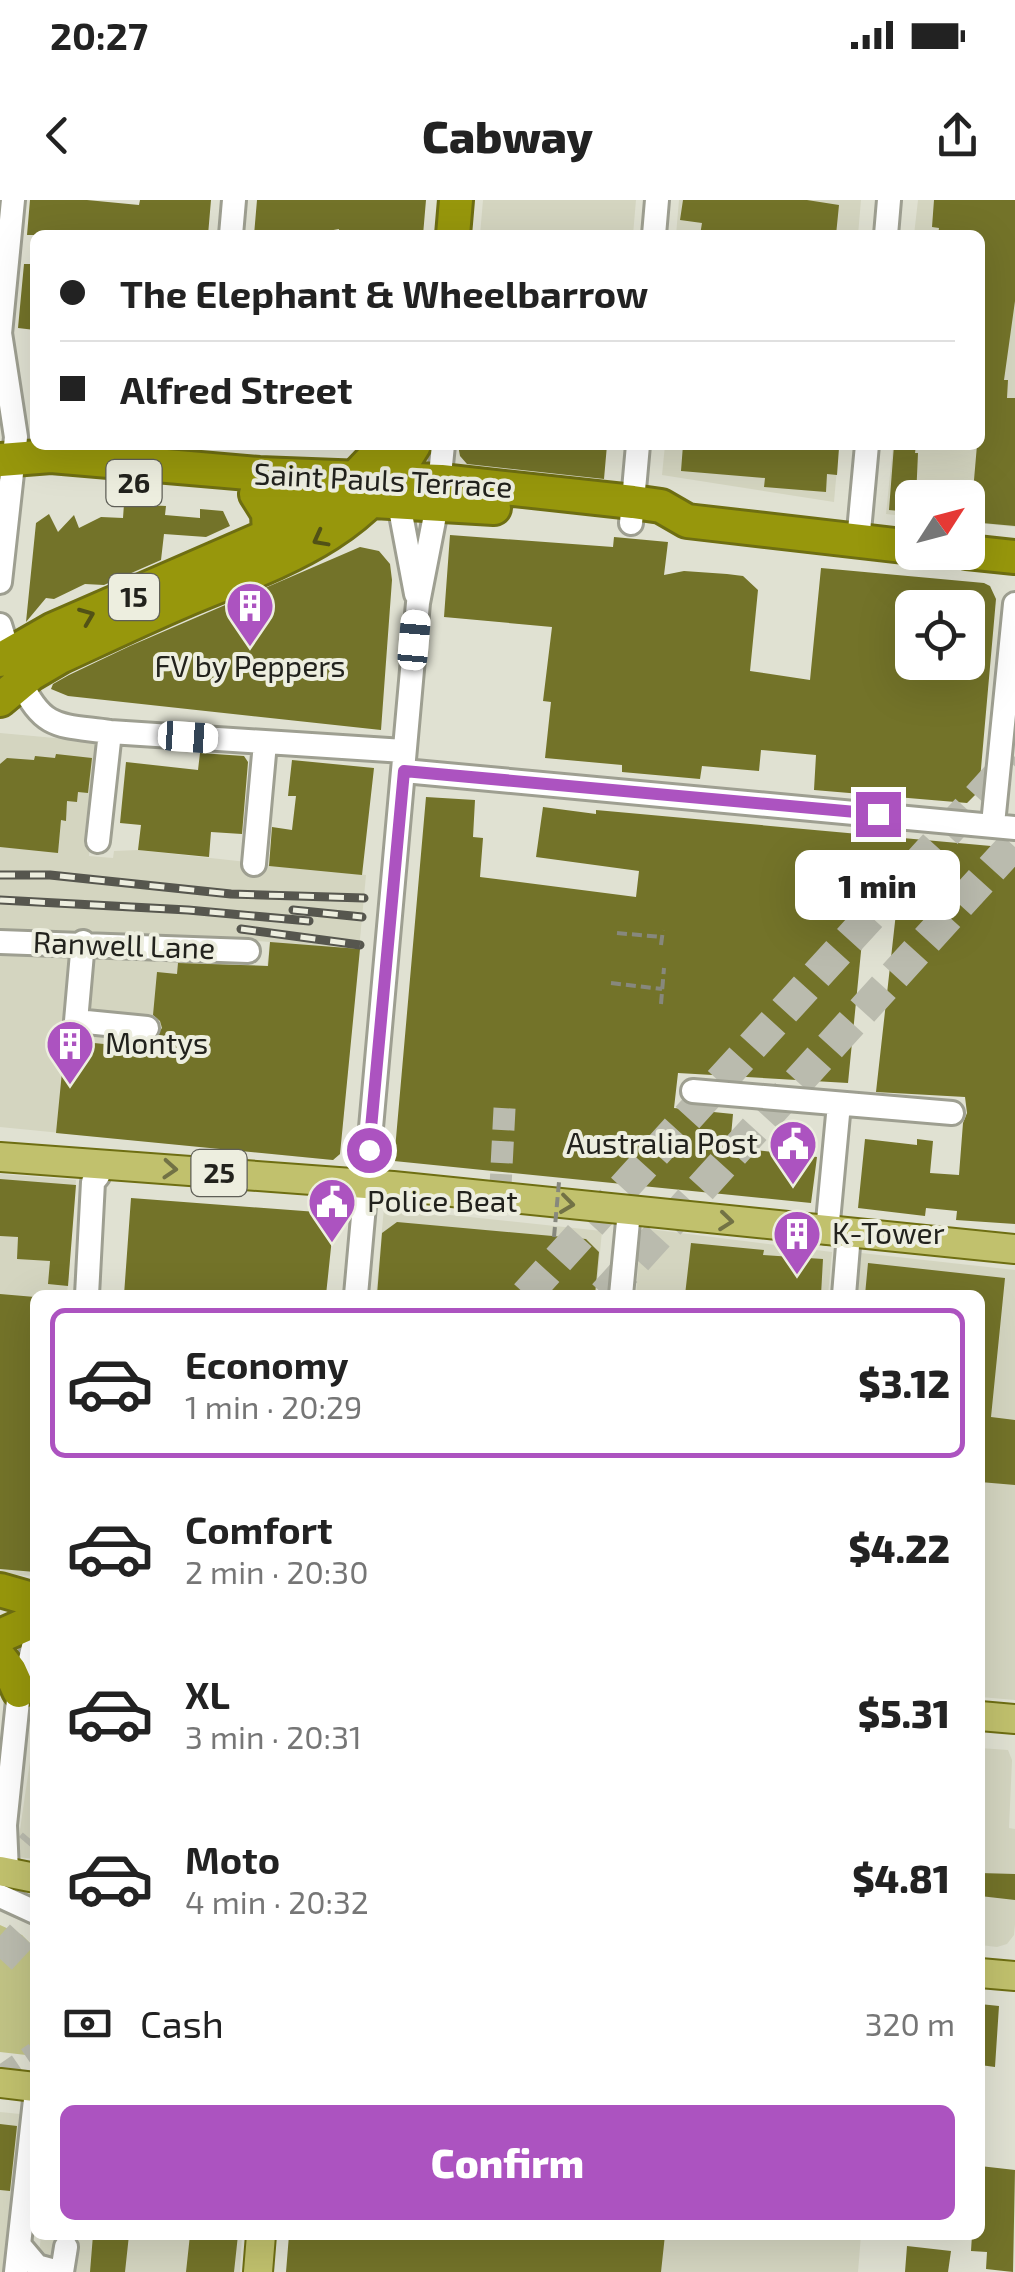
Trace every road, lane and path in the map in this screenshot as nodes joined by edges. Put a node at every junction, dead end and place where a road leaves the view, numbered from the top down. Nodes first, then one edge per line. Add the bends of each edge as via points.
1 (12, 200) edge
2 (234, 200) edge
3 (456, 200) edge
4 (657, 200) edge
5 (889, 200) edge
6 (231, 230) edge
7 (453, 230) edge
8 (654, 230) edge
9 (886, 230) edge
10 (0, 334) edge
11 (385, 450) edge
12 (394, 450) edge
13 (410, 450) edge
14 (443, 450) edge
15 (638, 450) edge
16 (867, 450) edge
17 (209, 458) edge
18 (8, 460) edge
19 (381, 490) junction
20 (439, 493) junction
21 (256, 494) junction
22 (331, 500) junction
23 (632, 512) junction
24 (269, 536) junction
25 (858, 542) junction
26 (895, 545) edge
27 (985, 554) edge
28 (1015, 557) edge
29 (0, 582) edge
30 (418, 602) junction
31 (1015, 604) edge
32 (6, 664) edge
33 (110, 732) junction
34 (265, 743) junction
35 (404, 761) junction
36 (1004, 826) edge
37 (98, 841) dead end
38 (254, 864) dead end
39 (664, 930) dead end
40 (617, 933) dead end
41 (662, 937) junction
42 (0, 942) edge
43 (83, 942) junction
44 (661, 944) dead end
45 (248, 951) dead end
46 (664, 968) dead end
47 (610, 983) dead end
48 (662, 989) junction
49 (661, 1004) dead end
50 (147, 1028) dead end
51 (693, 1091) dead end
52 (839, 1104) junction
53 (952, 1113) dead end
54 (0, 1156) edge
55 (98, 1170) junction
56 (559, 1182) dead end
57 (366, 1184) junction
58 (629, 1212) junction
59 (838, 1233) junction
60 (554, 1237) dead end
61 (1015, 1249) edge
62 (87, 1290) edge
63 (356, 1290) edge
64 (621, 1290) edge
65 (844, 1290) edge
66 (0, 1590) edge
67 (22, 1625) edge
68 (0, 1658) edge
69 (19, 1691) junction
70 (985, 1717) edge
71 (1015, 1720) edge
72 (3, 1830) edge
73 (30, 1878) edge
74 (2, 1879) edge
75 (30, 1907) edge
76 (985, 1973) edge
77 (1015, 1976) edge
78 (0, 2083) edge
79 (30, 2086) edge
80 (30, 2149) edge
81 (261, 2240) edge
82 (20, 2247) junction
83 (66, 2247) dead end
84 (16, 2272) edge
85 (60, 2272) edge
86 (258, 2272) edge

1 - 10 street
2 - 6 street
3 - 7 highway
4 - 8 street
5 - 9 street
10 - 18 street via 16,432
11 - 19 highway, 15
12 - 19 street
13 - 19 highway, 15
14 - 20 street
15 - 23 street
16 - 25 street
17 - 18 highway, Saint Pauls Terrace / 26
17 - 19 highway, Saint Pauls Terrace / 26
18 - 21 highway, Saint Pauls Terrace / 26 via 48,475
18 - 29 street
19 - 20 highway, Saint Pauls Terrace / 26
19 - 22 highway, 15
19 - 30 street
19 -> 32 highway, 15 via 320,540 60,657
20 - 23 highway, Saint Pauls Terrace / 26
20 - 30 street
21 - 22 highway, Saint Pauls Terrace / 26
21 - 24 highway via 268,513
22 - 24 highway, 15
23 - 25 highway, Saint Pauls Terrace / 26 via 661,506 687,521
32 -> 24 highway, 15 via 52,630
25 - 26 highway, Saint Pauls Terrace / 26
27 - 28 highway
30 - 35 street
31 - 36 street
32 - 33 street via 45,718
33 - 34 street
33 - 37 street
34 - 35 street
34 - 38 street
35 - 36 street
35 - 57 street
39 - 41 path
40 - 41 path
41 - 44 path
42 - 43 street, Ranwell Lane
43 - 45 street, Ranwell Lane
43 - 50 street via 76,1021
46 - 48 path
47 - 48 path
48 - 49 path
51 - 52 street
52 - 53 street
52 - 59 street
54 - 55 main road, 25
55 -> 57 main road, 25
55 - 62 street
56 - 60 path, bridge
57 -> 58 main road
57 - 63 street
58 -> 59 main road
58 - 64 street
59 - 61 main road
59 - 65 street
66 - 67 highway
67 - 69 street via 25,1682
68 - 69 highway
69 - 72 street
70 - 71 main road
72 - 74 street via 9,1852
73 - 74 main road
74 - 75 street
76 - 77 main road
78 - 79 main road
80 - 82 street
81 - 86 main road
82 - 84 street
82 - 85 street via 37,2266
83 - 85 street

